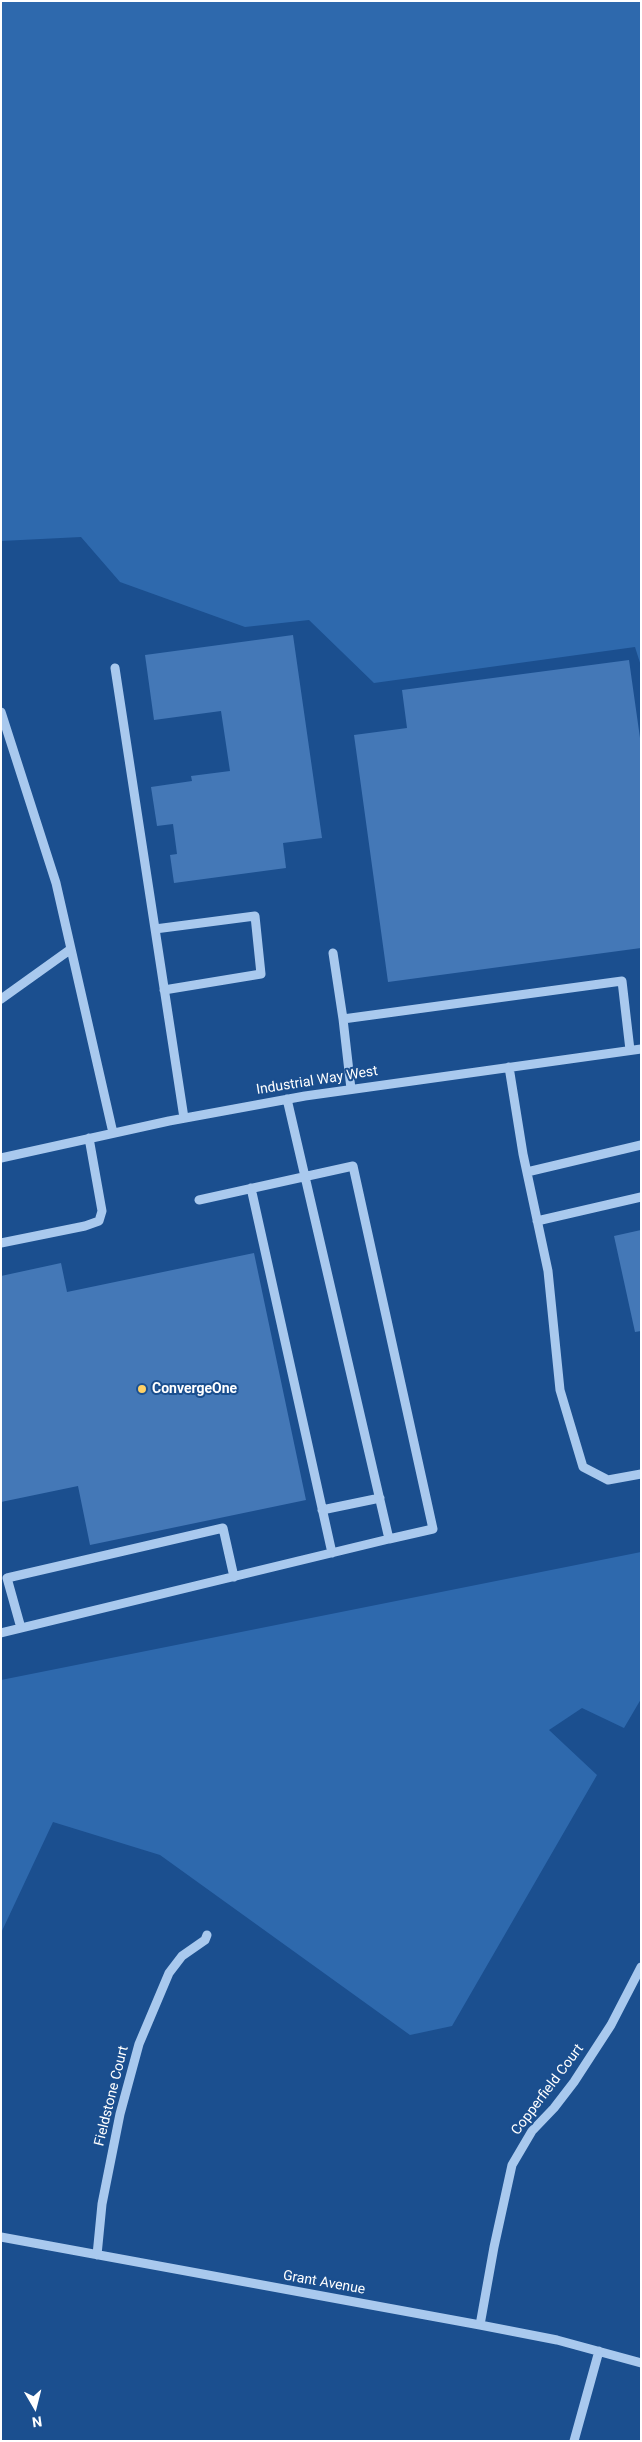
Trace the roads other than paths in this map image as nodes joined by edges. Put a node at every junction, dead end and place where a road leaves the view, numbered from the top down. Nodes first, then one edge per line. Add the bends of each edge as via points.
1 (115, 668) dead end
2 (1, 712) edge
3 (155, 929) junction
4 (71, 949) junction
5 (333, 953) dead end
6 (164, 990) junction
7 (1, 999) edge
8 (343, 1019) junction
9 (641, 1049) edge
10 (630, 1050) junction
11 (509, 1067) junction
12 (351, 1090) junction
13 (287, 1099) junction
14 (184, 1118) junction
15 (113, 1133) junction
16 (89, 1138) junction
17 (641, 1145) edge
18 (1, 1158) edge
19 (527, 1172) junction
20 (304, 1176) junction
21 (251, 1188) junction
22 (641, 1197) edge
23 (199, 1200) dead end
24 (537, 1221) junction
25 (1, 1243) edge
26 (641, 1474) edge
27 (380, 1498) junction
28 (322, 1510) junction
29 (389, 1539) junction
30 (332, 1553) junction
31 (234, 1576) junction
32 (21, 1628) junction
33 (1, 1633) edge
34 (207, 1935) dead end
35 (641, 1967) edge
36 (1, 2237) edge
37 (96, 2255) junction
38 (480, 2325) junction
39 (599, 2351) junction
40 (641, 2363) edge
41 (574, 2441) edge

1 - 3 street
2 - 4 street via 56,882
3 - 6 street
3 - 6 street via 255,916 261,974
4 - 7 street
4 - 15 street
5 - 8 street
6 - 14 street
8 - 10 street via 622,981
8 - 12 street
9 - 10 street, Industrial Way West
10 - 11 street, Industrial Way West
11 - 12 street, Industrial Way West
11 - 19 street
12 - 13 street, Industrial Way West
13 - 14 street, Industrial Way West
13 - 20 street
14 - 15 street, Industrial Way West
15 - 16 street, Industrial Way West
16 - 18 street, Industrial Way West
16 - 25 street via 102,1211 99,1221
17 - 19 street
19 - 24 street
20 - 21 street
20 - 27 street
20 - 29 street via 353,1166 433,1529
21 - 23 street
21 - 28 street
22 - 24 street
24 - 26 street via 548,1271 560,1390 583,1467 608,1480
27 - 28 street
27 - 29 street
28 - 30 street
29 - 30 street
30 - 31 street
31 - 32 street
31 - 32 street via 223,1528 6,1578
32 - 33 street
34 - 37 street, Fieldstone Court via 169,1972 139,2044 120,2114 102,2204
35 - 38 street, Copperfield Court via 611,2025 574,2082 532,2131 512,2165
36 - 37 street, Grant Avenue
37 - 38 street, Grant Avenue
38 - 39 street, Grant Avenue
39 - 40 street, Grant Avenue
39 - 41 street

